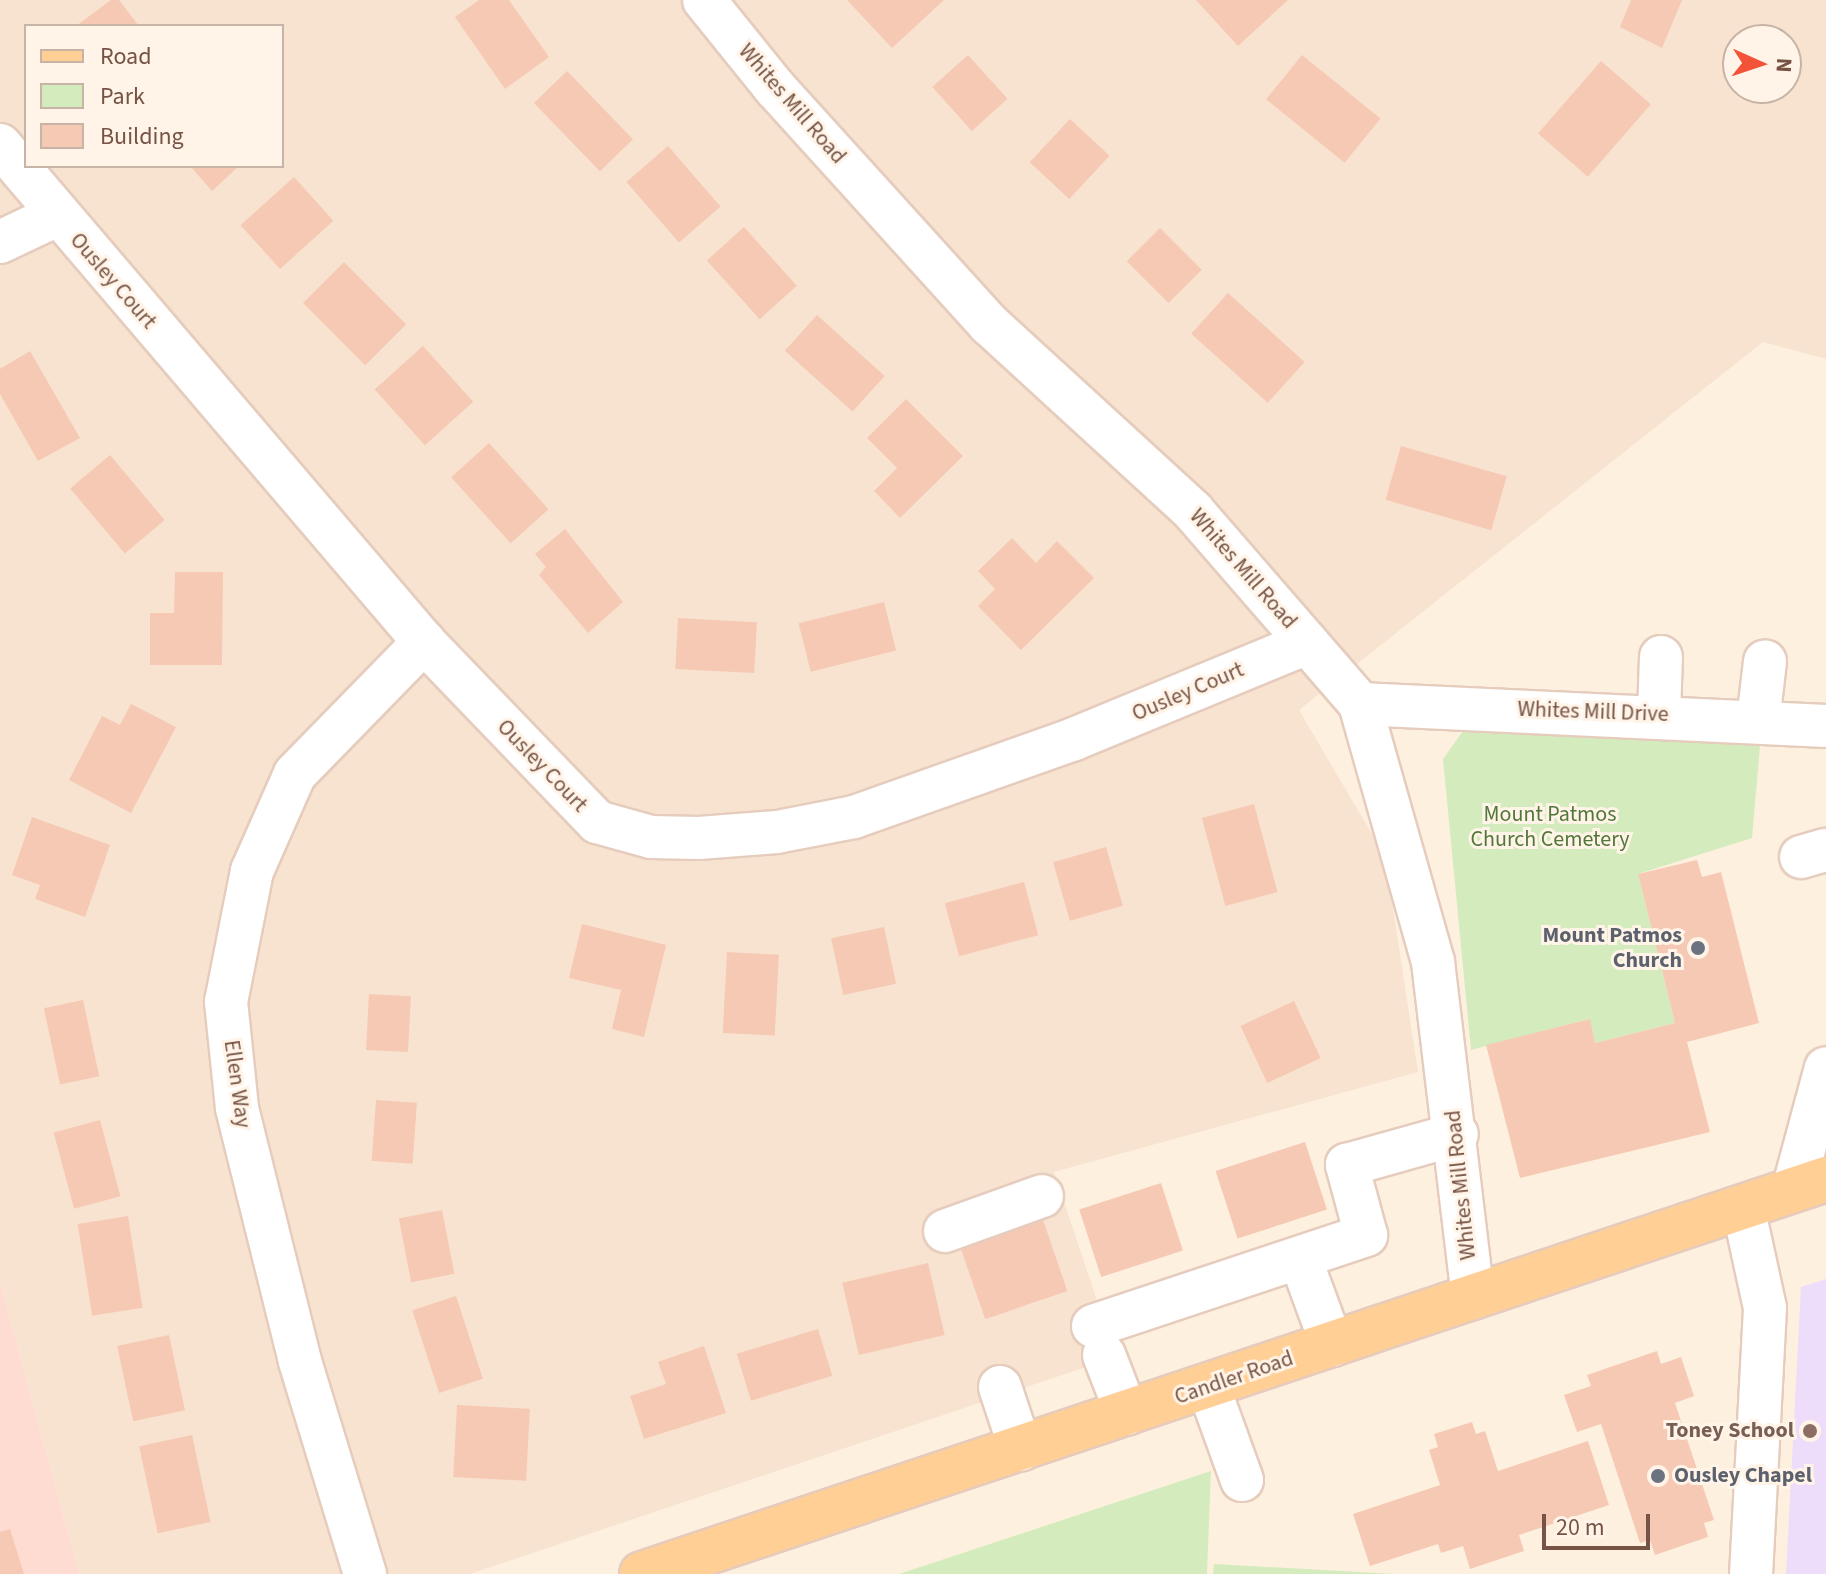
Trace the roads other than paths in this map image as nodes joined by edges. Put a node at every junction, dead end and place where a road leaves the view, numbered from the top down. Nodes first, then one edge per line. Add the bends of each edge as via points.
1 (704, 0) edge
2 (0, 145) edge
3 (57, 215) junction
4 (0, 242) edge
5 (424, 642) junction
6 (1307, 643) junction
7 (1661, 657) dead end
8 (1765, 661) dead end
9 (1360, 704) junction
10 (1659, 714) junction
11 (1758, 721) junction
12 (1823, 736) edge
13 (1826, 1068) edge
14 (1457, 1134) junction
15 (1809, 1185) edge
16 (1042, 1196) dead end
17 (1743, 1207) junction
18 (945, 1231) dead end
19 (1300, 1258) junction
20 (1473, 1298) junction
21 (1332, 1345) junction
22 (1208, 1386) junction
23 (1000, 1387) dead end
24 (1127, 1414) junction
25 (1021, 1450) junction
26 (1242, 1480) dead end
27 (692, 1566) edge
28 (365, 1574) edge
29 (642, 1574) edge
30 (1751, 1574) edge

1 - 6 street, Whites Mill Road via 775,88 989,324 1193,511
2 - 3 street, Ousley Court
3 - 4 street
3 - 5 street, Ousley Court
5 - 6 street, Ousley Court via 597,822 651,837 699,838 777,832 854,817 1074,739
5 - 28 street, Ellen Way via 295,774 252,871 226,1002 241,1123 300,1361
6 - 9 street, Whites Mill Road
7 - 10 street
8 - 11 street
9 - 10 street, Whites Mill Drive
9 - 14 street, Whites Mill Road via 1433,962
10 - 11 street, Whites Mill Drive
11 - 12 street, Whites Mill Drive
13 - 15 street
14 - 19 street via 1347,1165 1366,1235
14 - 20 street, Whites Mill Road
15 - 17 main road, Candler Road
16 - 18 street
17 - 20 main road, Candler Road
17 - 30 street via 1765,1308
19 - 21 street
19 - 24 street via 1098,1341
20 - 21 main road, Candler Road
21 - 22 main road, Candler Road
22 - 24 main road, Candler Road
22 - 26 street
23 - 25 street
24 - 25 main road, Candler Road
25 - 27 main road, Candler Road
27 - 29 main road, Candler Road

